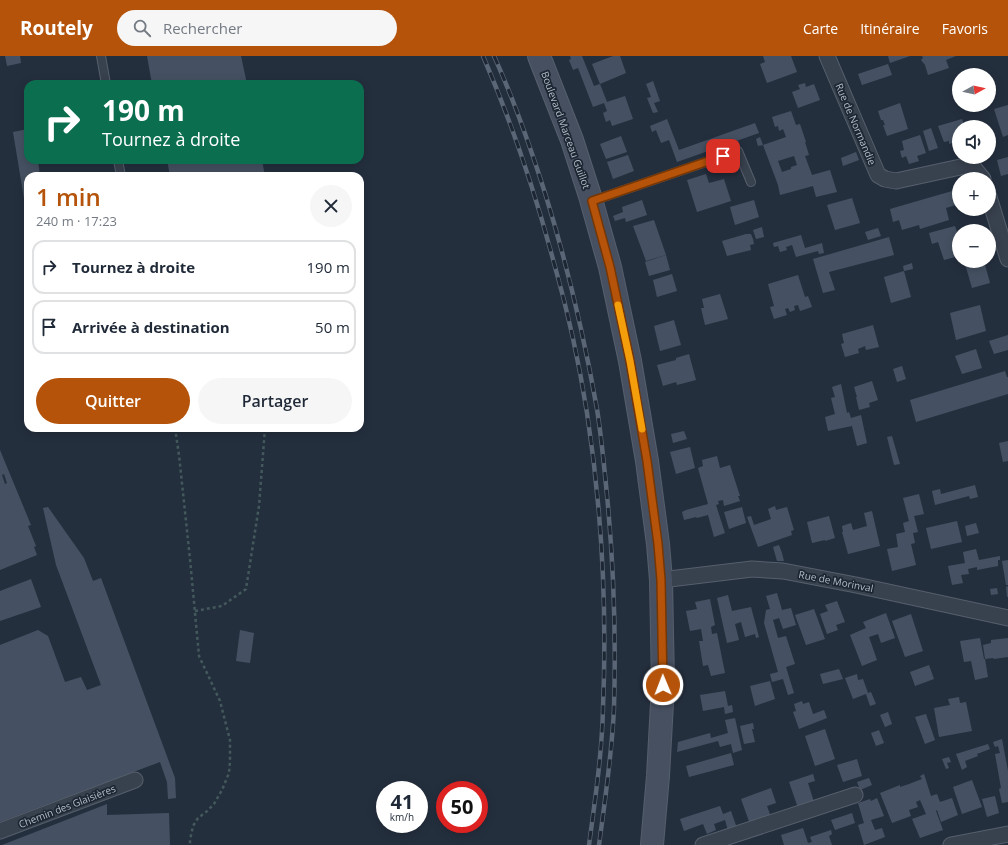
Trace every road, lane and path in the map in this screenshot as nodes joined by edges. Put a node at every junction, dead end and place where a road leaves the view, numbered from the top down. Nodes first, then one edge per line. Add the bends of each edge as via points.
1 (101, 56) edge
2 (539, 56) edge
3 (827, 56) edge
4 (105, 80) edge
5 (977, 172) edge
6 (751, 182) dead end
7 (592, 201) junction
8 (995, 216) edge
9 (1008, 259) edge
10 (176, 432) edge
11 (265, 432) edge
12 (661, 580) junction
13 (195, 611) junction
14 (1008, 618) edge
15 (135, 780) dead end
16 (855, 795) dead end
17 (0, 831) edge
18 (1008, 834) edge
19 (190, 845) edge
20 (652, 845) edge
21 (703, 845) edge
22 (952, 845) edge

1 - 4 lane
2 - 7 main road, Boulevard Marceau Guillot via 572,140
3 - 5 street, Rue de Normandie via 878,175 896,182 965,166 974,168
6 - 7 lane via 738,151
7 - 12 main road, Boulevard Marceau Guillot via 610,267 630,361 647,461
8 - 9 street
10 - 13 path
11 - 13 path via 259,506 246,589 222,606
12 - 14 street, Rue de Morinval via 752,569 782,571
12 - 20 main road, Boulevard Marceau Guillot via 663,685
13 - 19 path via 199,656 220,701 230,740 230,761 229,774 222,790 214,804 193,826
15 - 17 street, Chemin des Glaisières
16 - 21 street
18 - 22 street

